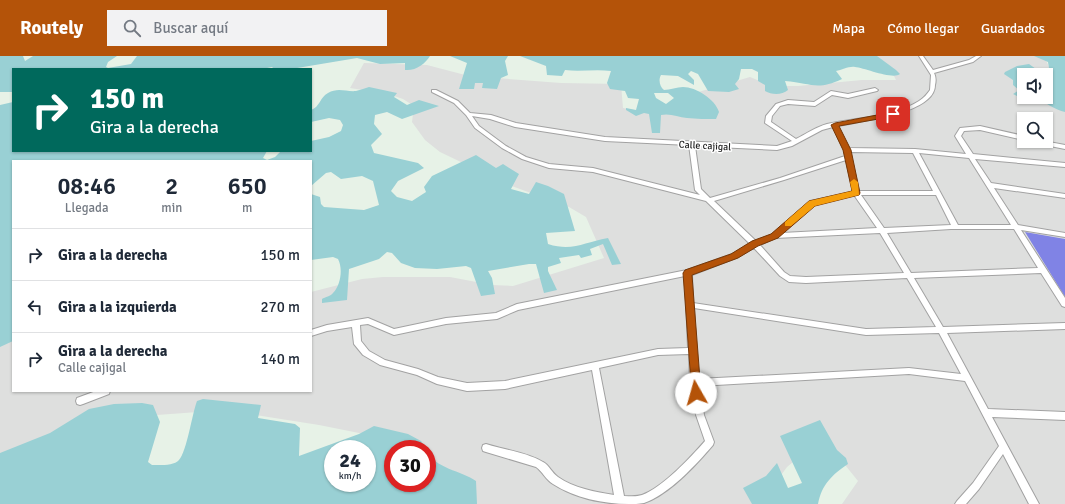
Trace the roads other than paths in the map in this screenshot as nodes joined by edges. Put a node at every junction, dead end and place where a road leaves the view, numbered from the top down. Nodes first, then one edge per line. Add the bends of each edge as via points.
1 (921, 56) edge
2 (979, 56) edge
3 (932, 72) junction
4 (875, 90) dead end
5 (434, 91) dead end
6 (468, 114) junction
7 (835, 125) junction
8 (1017, 136) edge
9 (795, 141) junction
10 (692, 144) junction
11 (1053, 145) edge
12 (1065, 147) edge
13 (915, 151) junction
14 (848, 153) junction
15 (971, 155) junction
16 (1065, 166) edge
17 (990, 185) junction
18 (856, 193) junction
19 (937, 193) junction
20 (1065, 196) edge
21 (710, 200) junction
22 (956, 227) junction
23 (1016, 228) junction
24 (882, 230) junction
25 (1065, 235) edge
26 (774, 236) junction
27 (755, 244) junction
28 (1043, 270) junction
29 (688, 273) junction
30 (910, 276) junction
31 (1065, 304) edge
32 (690, 305) junction
33 (356, 323) junction
34 (1065, 326) edge
35 (941, 330) junction
36 (312, 333) edge
37 (693, 350) junction
38 (595, 366) junction
39 (966, 378) junction
40 (694, 383) junction
41 (103, 392) edge
42 (80, 401) dead end
43 (986, 413) junction
44 (1065, 416) edge
45 (1003, 447) junction
46 (486, 448) dead end
47 (620, 501) junction
48 (960, 504) edge
49 (1034, 504) edge

1 - 3 street
2 - 3 street via 971,61
3 - 7 street, Calle cajigal via 936,82 933,91 910,110
4 - 9 street via 848,96 831,93 814,104 788,102 778,105 769,116 768,123
5 - 6 street via 456,102
6 - 10 street, Calle cajigal via 491,117 515,125 605,139
6 - 21 street via 477,127 524,158 549,166 593,170
7 - 9 street, Calle cajigal via 812,131
7 - 14 street
8 - 15 street via 980,128 962,129 958,136
9 - 10 street, Calle cajigal via 777,148
10 - 21 street via 698,190
11 - 12 street
13 - 14 street
13 - 15 street
13 - 19 street
14 - 18 street
14 - 21 street via 782,179
15 - 16 street
15 - 17 street
17 - 20 street
17 - 23 street
18 - 19 street
18 - 24 street
18 - 26 street via 812,203
19 - 22 street
21 - 27 street
22 - 23 street
22 - 24 street
23 - 25 street
23 - 28 street
24 - 26 street
24 - 30 street
26 - 27 street
27 - 29 street via 734,256
27 - 30 street via 789,279
28 - 30 street
28 - 31 street
29 - 32 street
29 - 33 street via 517,307 498,316 446,320 394,332 368,321
30 - 35 street
32 - 35 street via 866,332
32 - 37 street
33 - 36 street
33 - 38 street via 357,342 366,353 383,363 467,387 505,385
34 - 35 street
35 - 39 street
37 - 38 street via 658,352
37 - 40 street
38 - 47 street
39 - 40 street via 909,371
39 - 43 street
40 - 47 street via 700,415 710,442 694,461 657,491 640,500
41 - 42 street
43 - 44 street
43 - 45 street
45 - 48 street
45 - 49 street
46 - 47 street via 540,465 554,481 581,493

